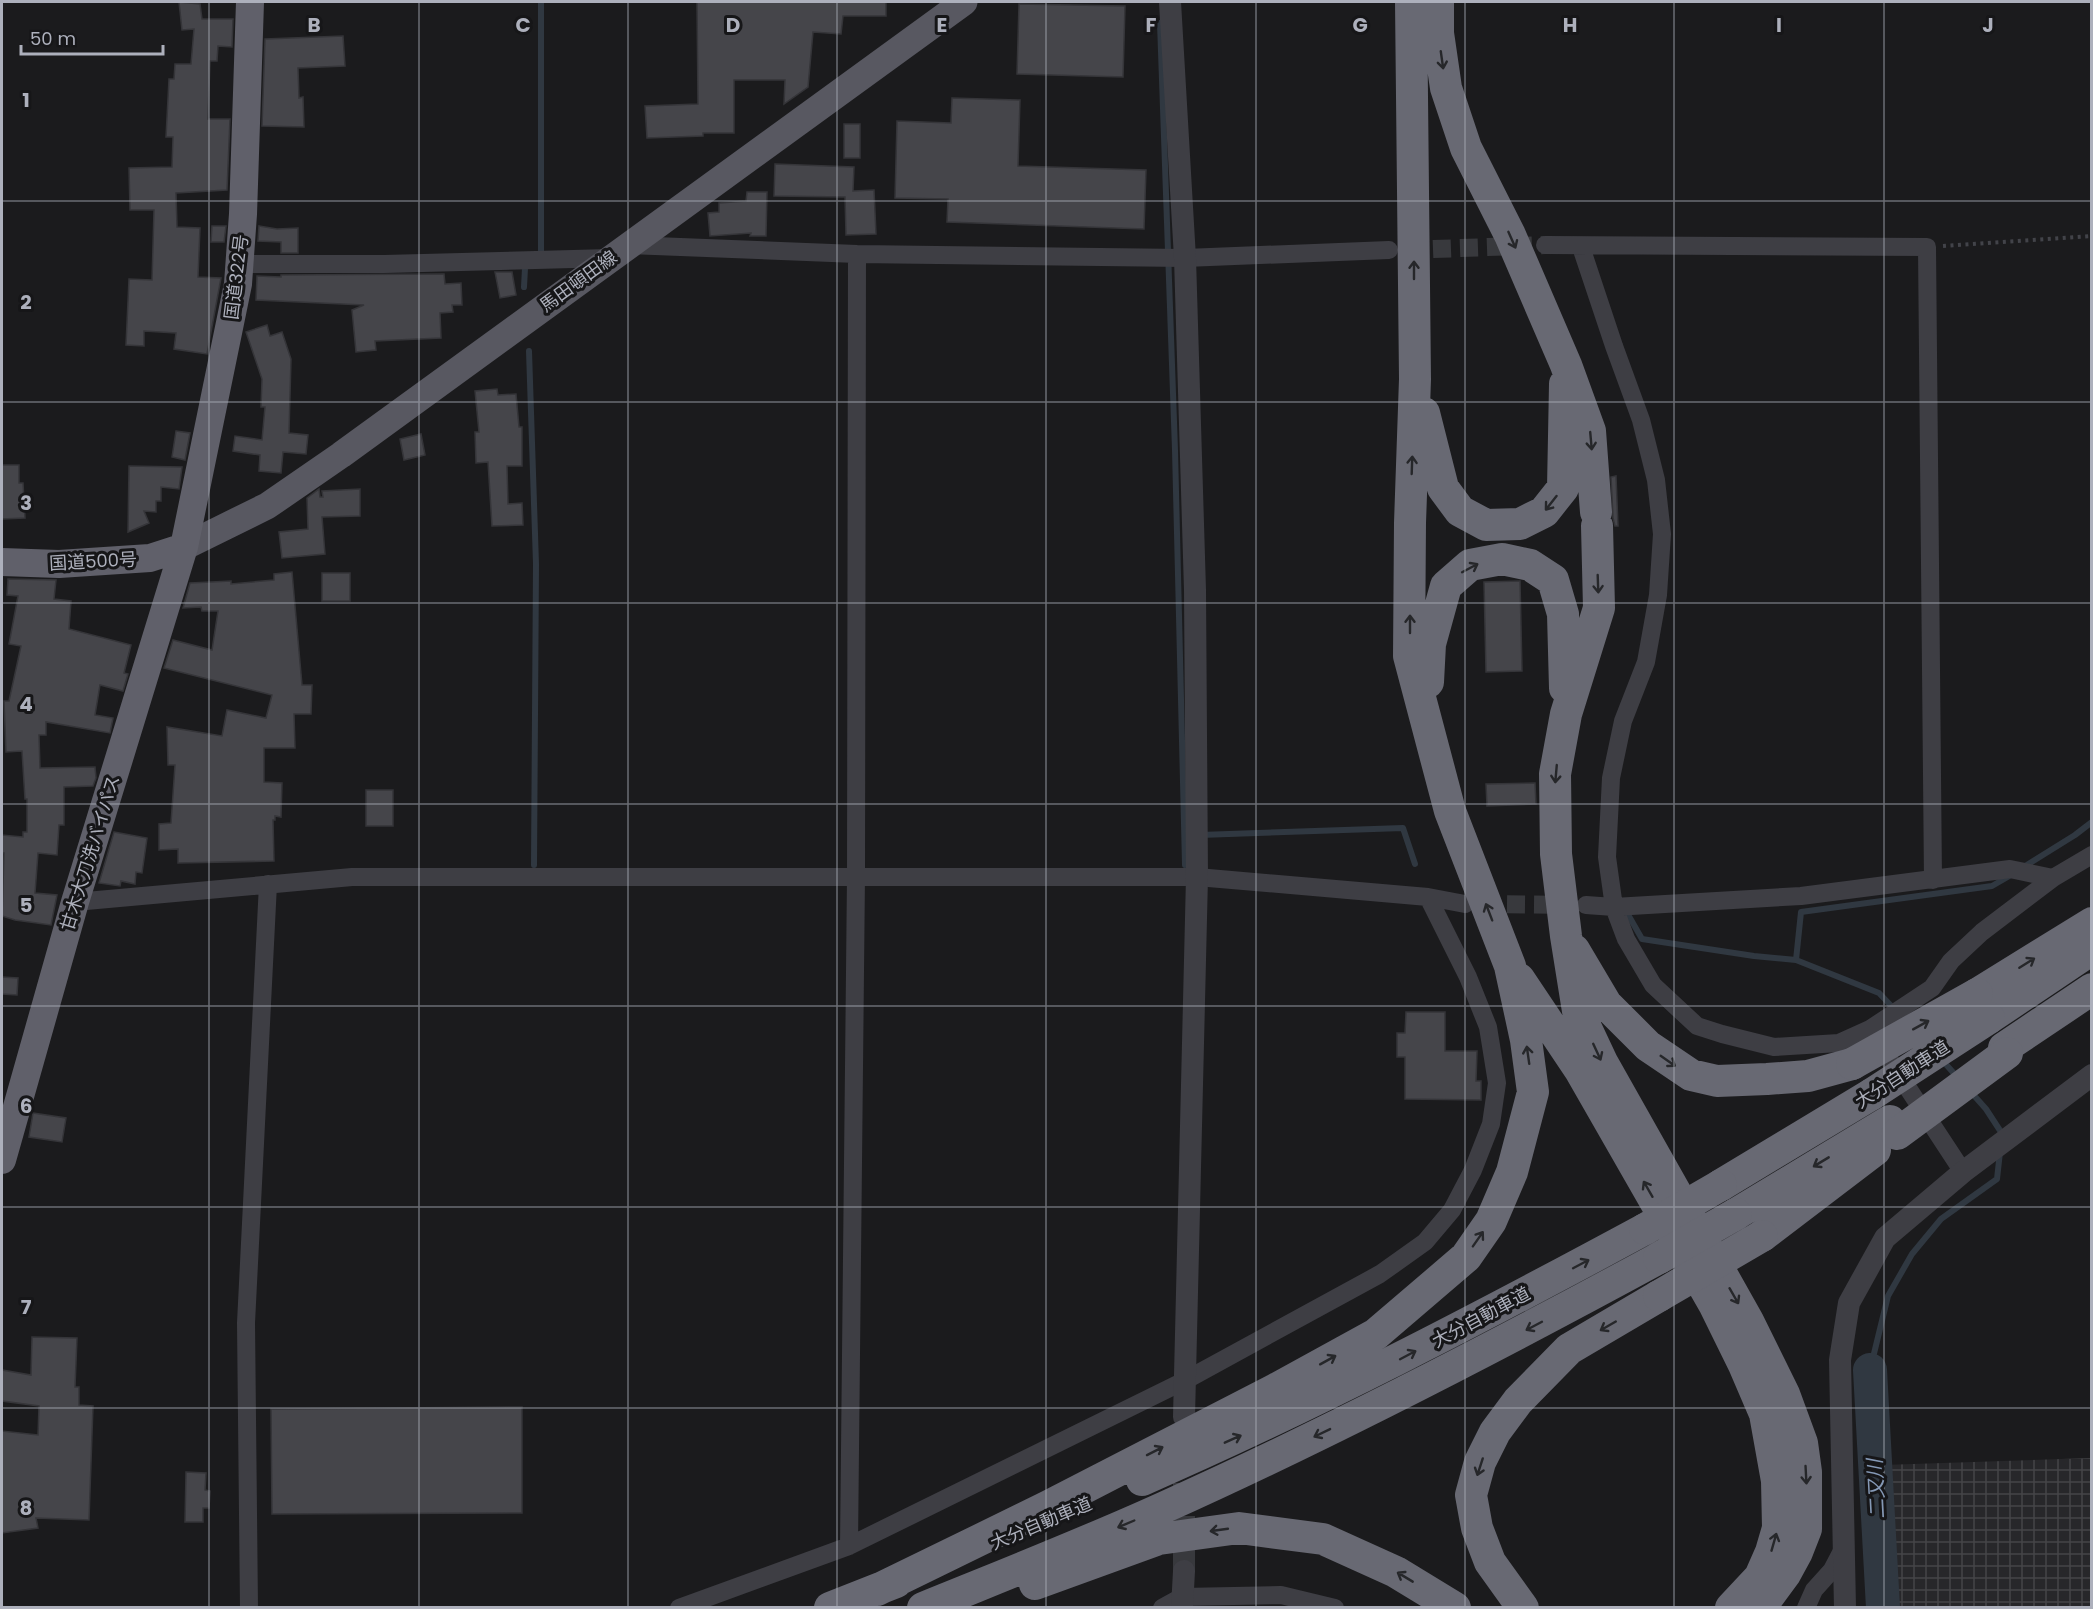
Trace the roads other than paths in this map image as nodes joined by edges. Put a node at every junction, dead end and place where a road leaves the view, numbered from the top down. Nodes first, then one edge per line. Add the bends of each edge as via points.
1 (249, 2) edge
2 (964, 2) edge
3 (1170, 2) edge
4 (1411, 2) edge
5 (1438, 2) edge
6 (1545, 245) tunnel mouth
7 (1581, 247) junction
8 (1389, 250) tunnel mouth
9 (619, 252) junction
10 (857, 254) junction
11 (1185, 258) junction
12 (239, 264) junction
13 (1566, 365) junction
14 (1415, 379) junction
15 (184, 547) junction
16 (2, 562) edge
17 (1566, 714) junction
18 (1426, 716) junction
19 (2091, 855) edge
20 (856, 876) junction
21 (1197, 877) junction
22 (2053, 878) junction
23 (1933, 880) junction
24 (268, 884) junction
25 (1428, 897) junction
26 (75, 902) junction
27 (1465, 904) tunnel mouth
28 (1586, 905) tunnel mouth
29 (1614, 907) junction
30 (2091, 923) edge
31 (1566, 936) junction
32 (2091, 949) edge
33 (1510, 966) junction
34 (2091, 988) edge
35 (1983, 1006) junction
36 (1870, 1029) junction
37 (2091, 1075) edge
38 (1893, 1127) junction
39 (2, 1160) edge
40 (1963, 1172) junction
41 (1186, 1380) junction
42 (1184, 1418) dead end
43 (849, 1546) junction
44 (1844, 1547) junction
45 (1184, 1571) tunnel mouth
46 (878, 1590) junction
47 (1182, 1602) edge
48 (249, 1608) edge
49 (679, 1608) edge
50 (830, 1608) edge
51 (922, 1608) edge
52 (970, 1608) edge
53 (1162, 1608) edge
54 (1335, 1608) edge
55 (1455, 1608) edge
56 (1523, 1608) edge
57 (1731, 1608) edge
58 (1760, 1608) edge
59 (1806, 1608) edge
60 (1845, 1608) edge

1 - 12 highway, 国道322号
2 - 9 main road, 馬田頓田線
3 - 11 street
14 -> 4 highway
5 -> 13 highway via 1446,88 1466,148 1510,235
6 - 7 street
7 - 23 street via 1927,247
7 - 29 street via 1641,420 1656,480 1662,534 1658,596 1646,663 1623,721 1611,778 1607,857
8 - 11 street
9 - 10 street
9 - 12 street via 384,264
9 - 15 main road, 馬田頓田線 via 276,500
10 - 11 street
10 - 20 street
11 - 21 street via 1195,590
12 - 15 highway, 国道322号
13 -> 14 highway via 1563,488 1544,512 1520,524 1486,525 1460,511 1443,488
13 -> 17 highway via 1590,431 1599,608
18 -> 14 highway via 1410,656
15 - 16 highway, 国道500号 via 150,558 59,564
15 - 26 highway, 甘木大刀洗バイパス
18 -> 17 highway via 1430,644 1446,586 1470,565 1502,559 1530,565 1553,580 1563,614
17 -> 31 highway via 1555,774 1556,854
33 -> 18 highway via 1450,811
19 - 22 street
20 - 21 street
20 - 24 street via 352,877
20 - 43 street
21 - 25 street
21 - 41 street
22 - 23 street via 2010,869
22 - 36 street via 1951,961 1932,988
23 - 29 street via 1801,896
24 - 26 street
24 - 48 street via 246,1323
25 - 27 street
25 - 41 street via 1488,1027 1497,1083 1491,1124 1473,1170 1452,1209 1425,1242 1370,1280
26 - 39 highway, 甘木大刀洗バイパス
28 - 29 street
29 - 36 street via 1626,939 1653,984 1697,1026 1774,1047 1839,1043
35 -> 30 highway
31 -> 35 highway, bridge via 1606,1004 1648,1046 1691,1076 1717,1080 1808,1076 1852,1064
31 -> 58 highway via 1578,1011 1602,1062 1748,1321 1784,1394 1802,1443 1806,1529 1785,1574
32 - 35 highway, 大分自動車道
46 -> 33 highway via 1058,1502 1376,1334 1466,1257 1491,1221 1512,1172 1533,1092
57 -> 33 highway via 1760,1577 1778,1528 1777,1481 1765,1414 1714,1304 1580,1070
34 - 38 highway, 大分自動車道
46 -> 35 highway, 大分自動車道, bridge via 1036,1527 1274,1421 1404,1357 1645,1229 1872,1094
36 - 40 street
37 - 40 street
38 -> 51 highway, 大分自動車道, bridge via 1419,1386 1164,1508
38 -> 56 highway, bridge via 1762,1236 1569,1349 1518,1401 1495,1432 1480,1462 1471,1495 1477,1528 1490,1562
40 - 44 street via 1885,1238 1849,1303 1840,1360
41 - 42 street
41 - 43 street
43 - 49 street
44 - 59 street
44 - 60 street
45 - 47 street
46 - 50 highway, 大分自動車道
47 - 53 street
47 - 54 street via 1281,1595
55 -> 52 highway via 1396,1572 1323,1539 1239,1528 1159,1539

